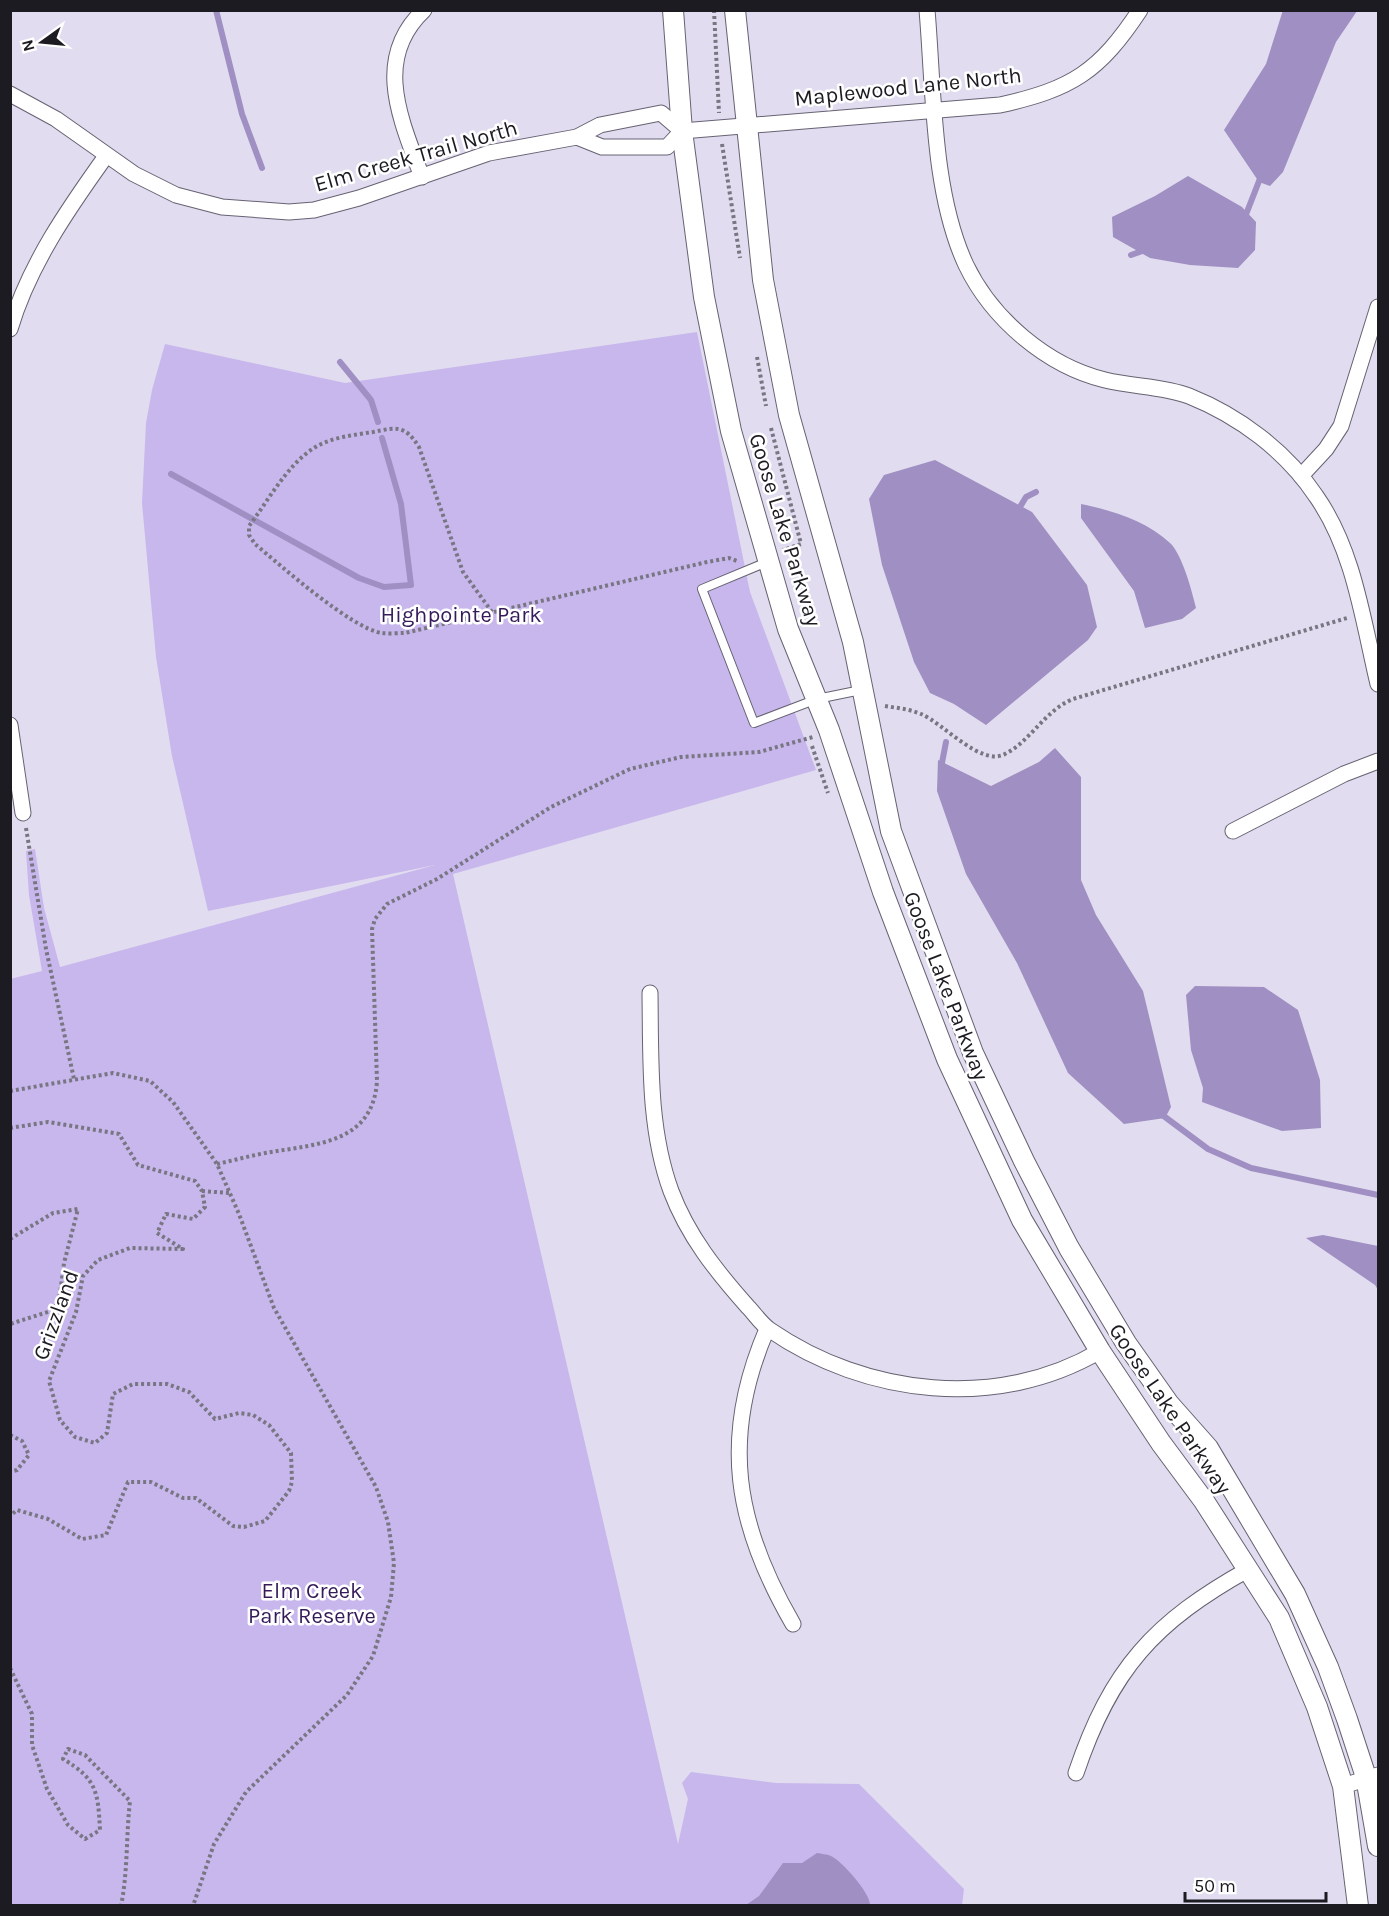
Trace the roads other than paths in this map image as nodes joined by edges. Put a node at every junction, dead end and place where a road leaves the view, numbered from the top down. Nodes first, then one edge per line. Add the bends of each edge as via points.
1 (424, 10) edge
2 (673, 10) edge
3 (735, 10) edge
4 (927, 10) edge
5 (1140, 10) edge
6 (10, 94) edge
7 (936, 110) junction
8 (746, 126) junction
9 (682, 131) junction
10 (577, 137) junction
11 (106, 156) junction
12 (422, 177) junction
13 (1378, 307) edge
14 (10, 329) edge
15 (1301, 476) junction
16 (767, 562) junction
17 (1378, 684) edge
18 (862, 690) junction
19 (817, 699) junction
20 (10, 725) edge
21 (1378, 761) edge
22 (23, 813) road end
23 (1233, 831) dead end
24 (650, 993) dead end
25 (767, 1329) junction
26 (1100, 1351) junction
27 (1249, 1569) junction
28 (793, 1624) dead end
29 (1076, 1773) dead end
30 (1372, 1776) edge
31 (1342, 1786) junction
32 (1378, 1846) edge
33 (1358, 1905) edge

1 - 12 street via 403,38 395,57 393,79
2 - 9 street, Goose Lake Parkway
3 - 8 street, Goose Lake Parkway
4 - 7 street
5 - 7 street, Maplewood Lane North via 1100,63 1070,84 1000,105
6 - 11 street, Elm Creek Trail North via 56,119
7 - 8 street, Maplewood Lane North
7 - 15 street via 948,217 967,266 987,298 1015,330 1044,354 1075,371 1188,396 1223,412 1258,434
8 - 9 street, Maplewood Lane North
8 - 18 street, Goose Lake Parkway via 763,280 789,415 853,642
9 - 10 street, Elm Creek Trail North via 667,147 602,147
9 - 10 street, Elm Creek Trail North via 662,113 600,125
9 - 16 street, Goose Lake Parkway via 704,297 729,420
10 - 12 street, Elm Creek Trail North via 489,153
11 - 12 street, Elm Creek Trail North via 176,195 222,207 256,210 314,210
11 - 14 street via 37,263
13 - 15 street via 1341,426
15 - 17 street via 1317,497 1348,562
16 - 19 street, Goose Lake Parkway via 788,629
16 - 19 lane via 702,590 754,723
18 - 19 lane
18 - 30 street, Goose Lake Parkway via 891,831 978,1064 1069,1248 1132,1351 1169,1404 1208,1448 1295,1594
19 - 26 street, Goose Lake Parkway via 883,892 951,1069 1022,1220
20 - 22 street
21 - 23 street via 1294,798
24 - 25 street via 652,1092 658,1142 670,1189 690,1233 718,1273
25 - 26 street via 826,1362 875,1380 925,1388 974,1389 1024,1381 1067,1368
25 - 28 street via 751,1366 742,1410 739,1455 753,1544 770,1585
26 - 27 street, Goose Lake Parkway
27 - 29 street via 1181,1612 1145,1644 1115,1684 1092,1726
27 - 31 street, Goose Lake Parkway via 1279,1618 1317,1707
30 - 31 street
30 - 32 street, Goose Lake Parkway
31 - 33 street, Goose Lake Parkway

